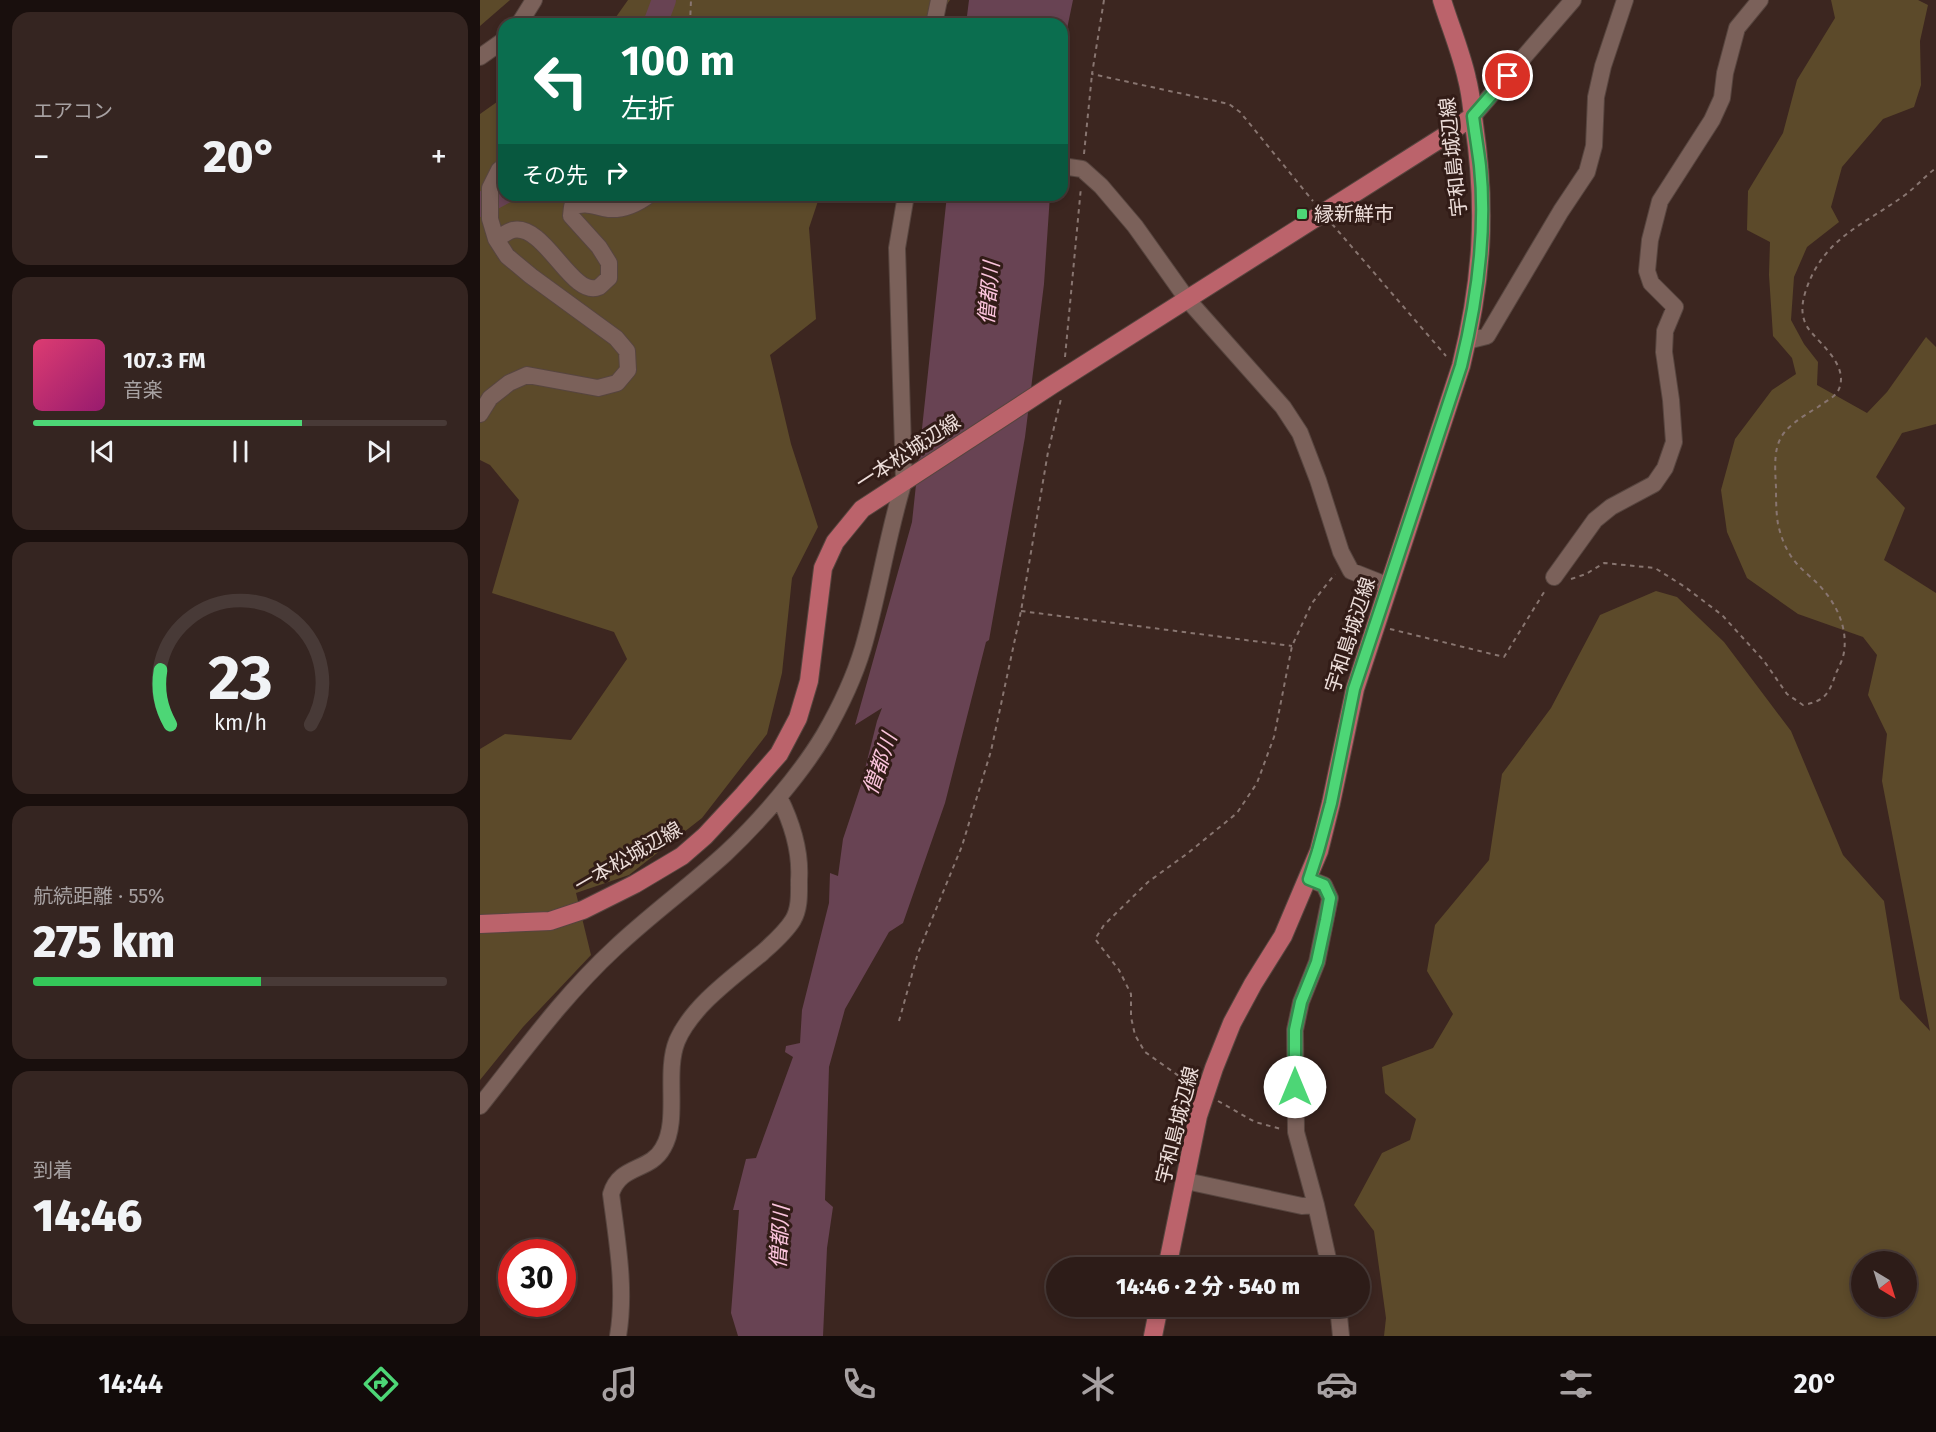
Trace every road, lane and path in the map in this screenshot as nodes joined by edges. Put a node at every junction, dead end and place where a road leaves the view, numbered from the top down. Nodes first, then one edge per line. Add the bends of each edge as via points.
1 (534, 0) edge
2 (691, 0) edge
3 (939, 0) edge
4 (1104, 0) edge
5 (1442, 0) edge
6 (1573, 0) edge
7 (1625, 0) edge
8 (1760, 0) edge
9 (523, 18) edge
10 (690, 18) edge
11 (935, 18) edge
12 (498, 44) edge
13 (480, 57) edge
14 (1092, 74) junction
15 (1473, 116) junction
16 (1074, 168) edge
17 (1936, 168) edge
18 (498, 172) edge
19 (641, 201) edge
20 (905, 201) edge
21 (1323, 213) junction
22 (496, 239) junction
23 (1187, 299) junction
24 (1467, 341) junction
25 (1461, 366) junction
26 (1057, 382) junction
27 (480, 414) edge
28 (904, 481) junction
29 (1347, 563) junction
30 (1554, 577) junction
31 (1389, 586) junction
32 (1021, 611) junction
33 (1376, 626) junction
34 (1292, 646) junction
35 (778, 797) junction
36 (1309, 879) junction
37 (480, 924) edge
38 (898, 1021) dead end
39 (1206, 1094) junction
40 (480, 1106) edge
41 (1296, 1131) junction
42 (1186, 1181) junction
43 (1316, 1205) junction
44 (1169, 1257) edge
45 (1328, 1257) edge
46 (1157, 1317) edge
47 (1339, 1317) edge
48 (618, 1336) edge
49 (1153, 1336) edge
50 (1341, 1336) edge

1 - 9 street
2 - 10 path
3 - 11 street
4 - 14 path
5 - 15 main road, 宇和島城辺線 via 1467,79
6 - 15 street
7 - 24 street via 1602,66 1594,146 1587,172 1486,336
8 - 30 street via 1737,28 1722,98 1660,201 1650,240 1647,271 1651,283 1676,307 1665,331 1674,441 1665,468 1654,484 1595,520
12 - 13 street
14 - 16 path
14 - 21 path via 1229,104 1240,112
15 - 21 main road, 一本松城辺線
15 - 24 main road, 宇和島城辺線 via 1482,215 1479,269
16 - 23 street via 1101,186
16 - 26 path
17 - 30 path via 1907,194 1828,249 1811,276 1803,300 1802,315 1808,329 1841,371 1840,386 1834,397 1794,422 1778,440 1774,462 1778,523 1785,547 1796,564 1837,607 1844,630 1844,653 1830,690 1817,703 1803,705 1787,694 1764,661 1722,615 1655,568 1604,563 1566,581
18 - 22 street via 490,188 490,219
19 - 22 street via 624,208 581,203 572,207 570,216 609,263 609,278 599,287 589,289 577,282 543,244 525,231 513,230
20 - 28 street via 897,248
21 - 23 main road, 一本松城辺線
21 - 25 path via 1445,356
22 - 27 street via 507,256 531,276 616,338 627,351 628,370 617,383 598,388 527,375 490,398
23 - 26 main road, 一本松城辺線
23 - 29 street via 1283,406 1300,433
24 - 25 main road, 宇和島城辺線
25 - 31 main road, 宇和島城辺線
26 - 28 main road, 一本松城辺線
26 - 32 path via 1060,405 1048,452
28 - 35 street via 862,650 824,736
28 - 37 main road, 一本松城辺線 via 862,509 835,542 823,568 809,681 798,718 779,754 705,836 682,856 583,910 550,921
29 - 31 street via 1351,571
29 - 34 path via 1312,603
30 - 33 path via 1504,657
31 - 33 main road, 宇和島城辺線
32 - 34 path
32 - 38 path via 990,752 962,846 918,953
33 - 36 main road, 宇和島城辺線 via 1354,689 1331,803
34 - 39 path via 1274,737 1257,783 1237,813 1148,882 1095,939 1119,970 1131,994 1135,1035 1145,1052
35 - 40 street via 726,853 590,972
35 - 48 street via 795,834 800,867 799,903 783,934 712,995 677,1040 672,1059 669,1136 652,1160 614,1183 611,1194 621,1279
36 - 39 main road, 宇和島城辺線 via 1283,936 1232,1023
36 - 41 street via 1324,885 1330,898 1317,962 1295,1030
39 - 41 path via 1255,1122
39 - 42 main road, 宇和島城辺線
41 - 43 street
42 - 43 street via 1302,1206
42 - 44 main road, 宇和島城辺線
43 - 45 street
46 - 49 main road
47 - 50 street

